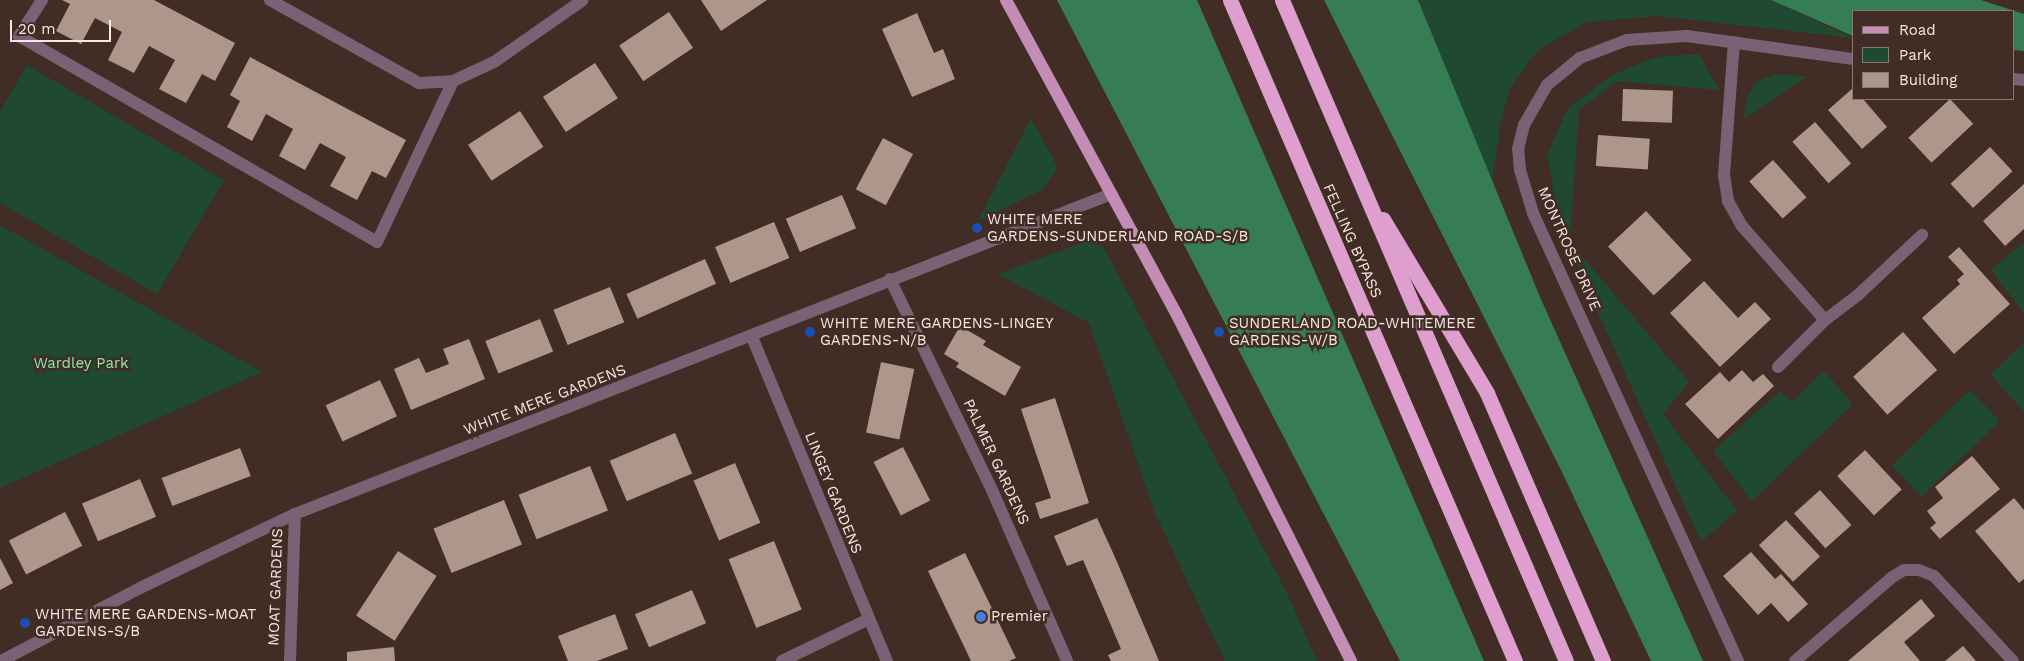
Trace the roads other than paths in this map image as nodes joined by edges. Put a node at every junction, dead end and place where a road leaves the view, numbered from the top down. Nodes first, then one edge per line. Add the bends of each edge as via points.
1 (42, 0) edge
2 (270, 0) edge
3 (583, 0) edge
4 (1006, 0) edge
5 (1230, 0) edge
6 (1282, 0) edge
7 (291, 5) edge
8 (1734, 42) junction
9 (1852, 60) edge
10 (453, 81) junction
11 (1350, 164) junction
12 (1111, 194) junction
13 (1922, 235) dead end
14 (890, 280) junction
15 (1825, 320) junction
16 (752, 337) junction
17 (1778, 367) dead end
18 (295, 514) junction
19 (867, 620) junction
20 (1, 661) edge
21 (290, 661) edge
22 (782, 661) edge
23 (887, 661) edge
24 (1067, 661) edge
25 (1351, 661) edge
26 (1515, 661) edge
27 (1566, 661) edge
28 (1603, 661) edge
29 (1738, 661) edge
30 (1795, 661) edge
31 (2013, 661) edge

1 - 10 street via 19,36 377,242
2 - 7 street
3 - 10 street via 494,62
4 - 12 main road
5 - 26 highway, FELLING BYPASS
6 - 11 highway, FELLING BYPASS
7 - 10 street via 419,83
8 - 9 street, MONTROSE DRIVE
8 - 15 street via 1724,175 1728,201 1742,226
8 - 29 street, MONTROSE DRIVE via 1664,36 1627,40 1580,58 1547,85 1535,102 1518,149 1520,170 1532,213
11 - 27 highway, FELLING BYPASS
11 - 28 highway via 1487,393
12 - 14 street, WHITE MERE GARDENS
12 - 25 main road via 1205,370
13 - 15 street via 1858,295
14 - 16 street, WHITE MERE GARDENS
14 - 24 street, PALMER GARDENS via 992,490
15 - 17 street
16 - 18 street, WHITE MERE GARDENS
16 - 19 street, LINGEY GARDENS
18 - 20 street, WHITE MERE GARDENS via 140,588
18 - 21 street, MOAT GARDENS
19 - 22 street
19 - 23 street, LINGEY GARDENS
30 - 31 street via 1891,578 1904,570 1919,570 1934,576

